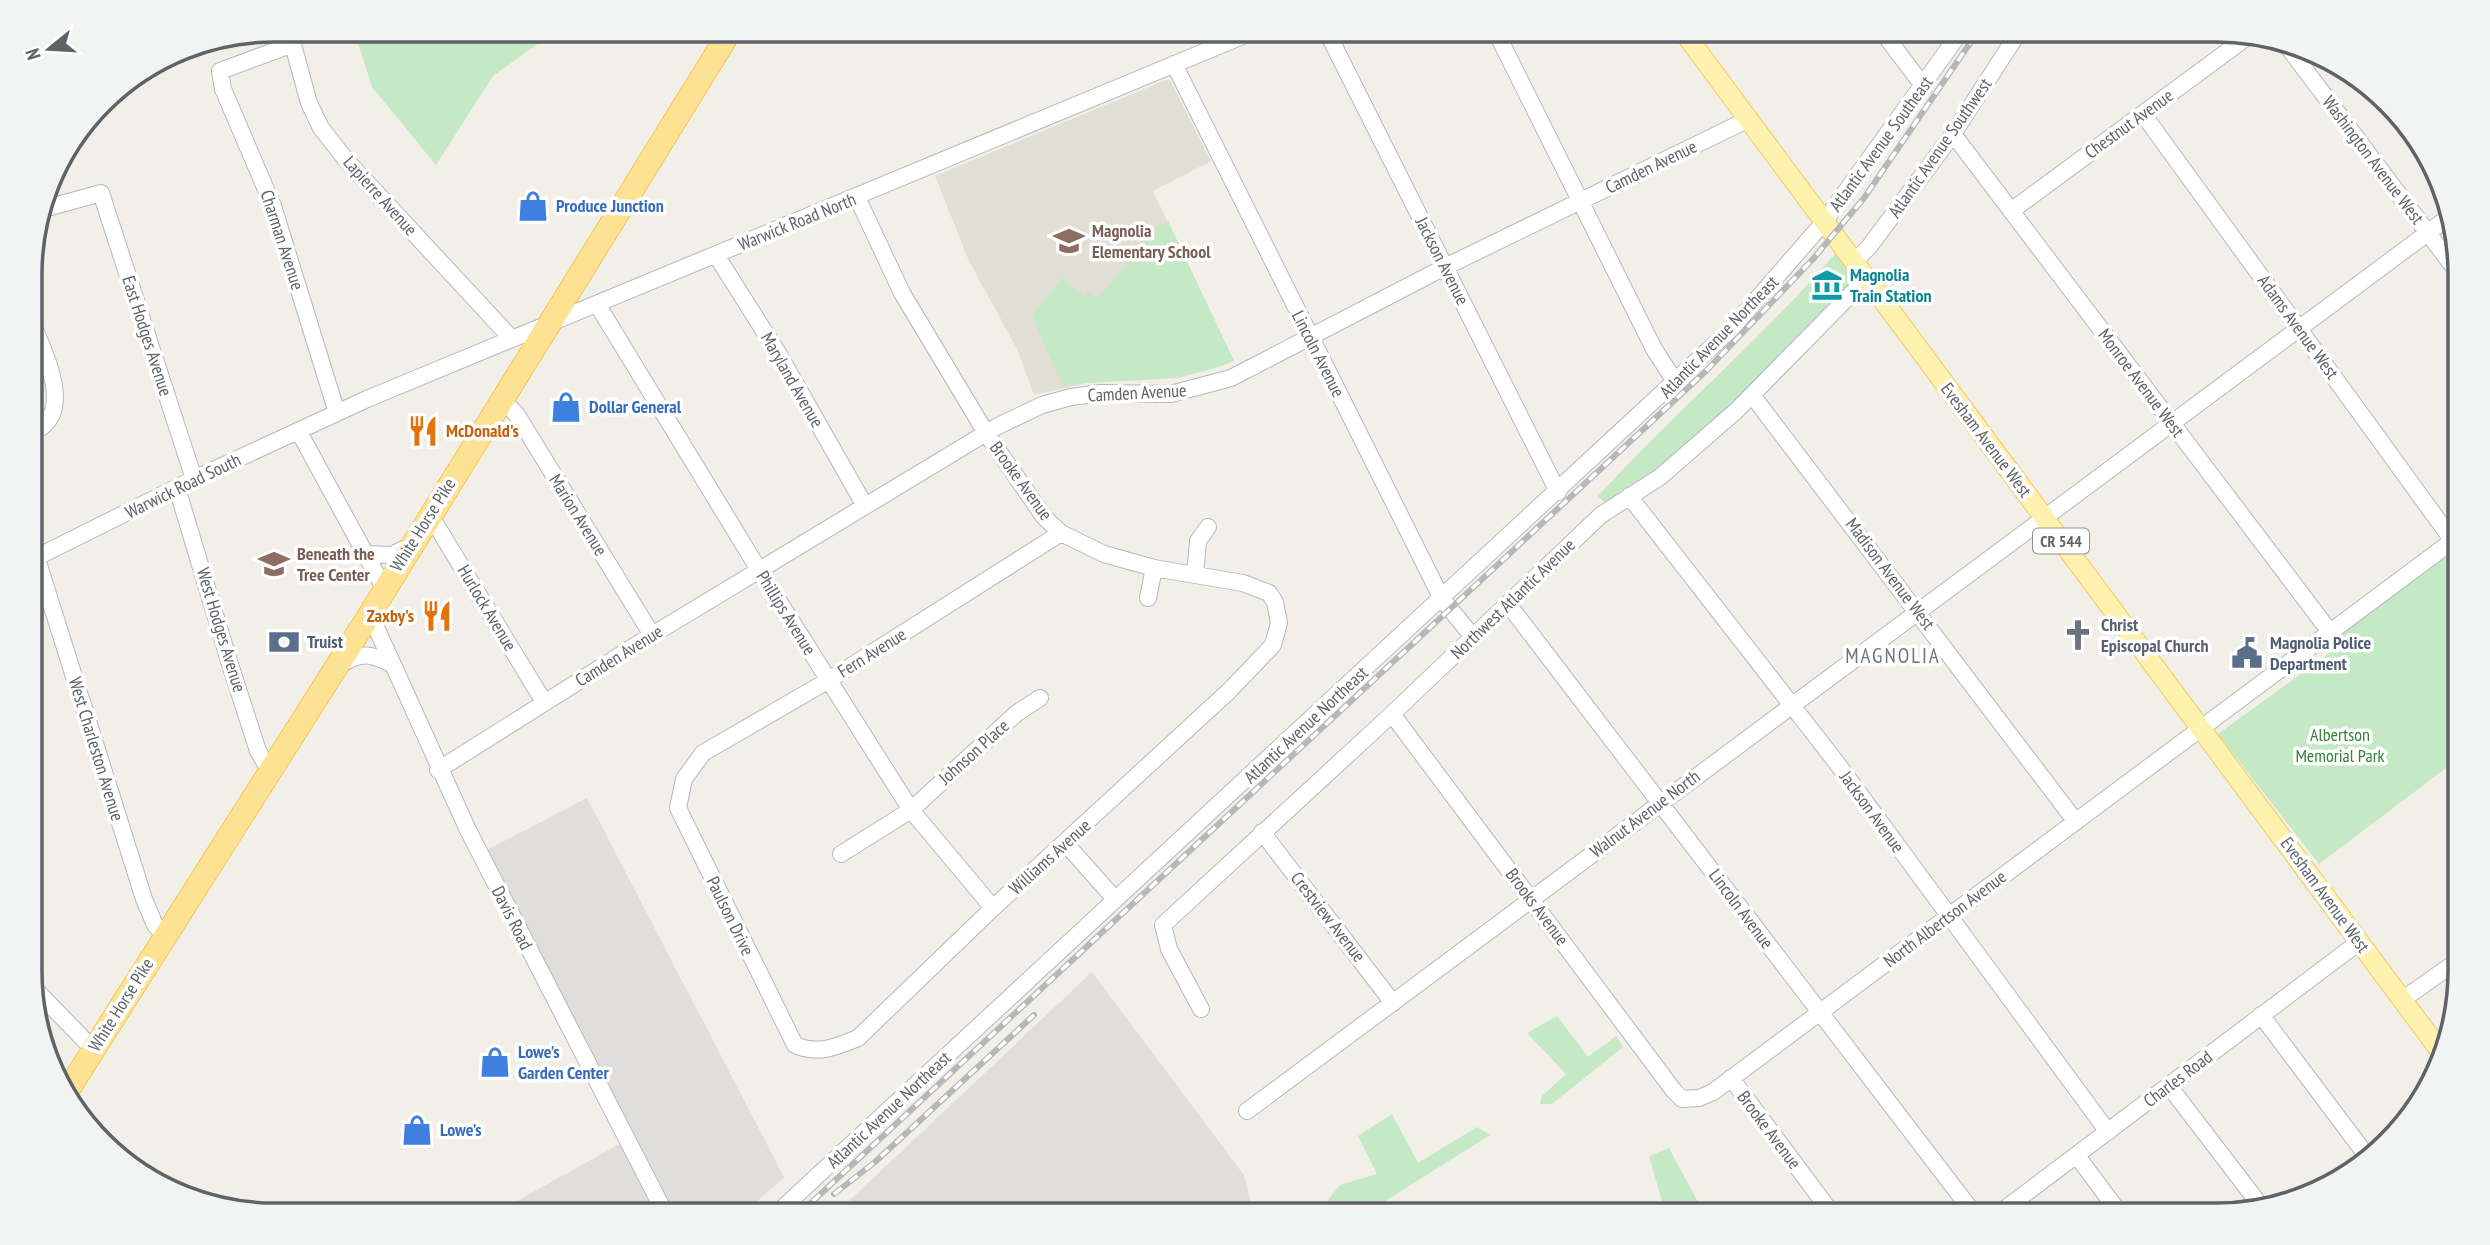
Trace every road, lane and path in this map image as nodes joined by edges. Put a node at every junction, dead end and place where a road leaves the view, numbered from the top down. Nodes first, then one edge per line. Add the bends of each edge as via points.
1 (281, 42) edge
2 (292, 42) edge
3 (724, 42) edge
4 (1228, 42) edge
5 (1332, 42) edge
6 (1501, 42) edge
7 (1691, 42) edge
8 (1890, 42) edge
9 (1954, 42) edge
10 (2012, 42) edge
11 (2238, 43) edge
12 (2295, 56) edge
13 (1174, 64) junction
14 (1924, 87) junction
15 (2143, 114) junction
16 (1749, 119) junction
17 (1954, 134) junction
18 (857, 197) junction
19 (1581, 201) junction
20 (53, 206) edge
21 (2011, 211) junction
22 (1824, 222) junction
23 (2442, 223) edge
24 (2428, 233) junction
25 (716, 255) junction
26 (2447, 258) edge
27 (1854, 262) junction
28 (1445, 267) junction
29 (1866, 279) junction
30 (597, 304) junction
31 (548, 325) junction
32 (2298, 328) junction
33 (1310, 338) junction
34 (512, 339) junction
35 (42, 355) edge
36 (1676, 383) junction
37 (1752, 395) junction
38 (502, 398) junction
39 (337, 413) junction
40 (2171, 422) junction
41 (42, 425) edge
42 (299, 432) junction
43 (986, 433) junction
44 (194, 479) junction
45 (177, 488) junction
46 (1558, 492) junction
47 (1629, 496) junction
48 (865, 506) junction
49 (430, 515) junction
50 (2044, 518) junction
51 (1208, 527) dead end
52 (2448, 528) edge
53 (1061, 533) junction
54 (411, 545) junction
55 (2448, 545) edge
56 (364, 554) junction
57 (42, 555) edge
58 (1154, 568) junction
59 (759, 570) junction
60 (1195, 575) junction
61 (42, 584) edge
62 (384, 588) junction
63 (1148, 598) dead end
64 (1443, 599) junction
65 (1508, 604) junction
66 (1917, 612) junction
67 (370, 614) junction
68 (2330, 632) junction
69 (652, 635) junction
70 (1276, 636) joint
71 (1473, 637) junction
72 (393, 665) junction
73 (337, 667) junction
74 (829, 680) junction
75 (1040, 698) dead end
76 (544, 702) junction
77 (1792, 705) junction
78 (1392, 714) junction
79 (2203, 727) junction
80 (269, 770) junction
81 (438, 770) junction
82 (687, 774) joint
83 (1660, 803) junction
84 (911, 810) junction
85 (2076, 822) junction
86 (1262, 832) junction
87 (1066, 844) junction
88 (841, 854) dead end
89 (1115, 899) junction
90 (1531, 899) junction
91 (993, 908) junction
92 (1948, 917) junction
93 (165, 936) junction
94 (2359, 942) junction
95 (2448, 967) edge
96 (44, 998) edge
97 (2402, 1000) junction
98 (1393, 1003) junction
99 (1201, 1009) dead end
100 (1820, 1012) junction
101 (2261, 1015) junction
102 (2436, 1045) edge
103 (93, 1049) junction
104 (806, 1050) joint
105 (1731, 1079) junction
106 (72, 1084) edge
107 (2169, 1086) junction
108 (1684, 1099) joint
109 (1247, 1111) dead end
110 (2108, 1132) junction
111 (2363, 1150) edge
112 (2077, 1156) junction
113 (2256, 1200) edge
114 (660, 1203) edge
115 (788, 1203) edge
116 (1824, 1203) edge
117 (1966, 1203) edge
118 (2013, 1203) edge
119 (2112, 1203) edge

1 - 39 street, Charman Avenue via 220,71 223,89 273,206
2 - 34 street, Lapierre Avenue via 321,128 347,162
3 - 31 highway, White Horse Pike
4 - 13 street, Warwick Road North
5 - 28 street, Jackson Avenue
6 - 19 street
7 - 16 main road, Evesham Avenue West / CR 544
8 - 14 street
9 - 14 street, Atlantic Avenue Southeast
10 - 17 street, Atlantic Avenue Southwest
11 - 15 street, Chestnut Avenue
12 - 24 street, Washington Avenue West
13 - 18 street, Warwick Road North
13 - 33 street, Lincoln Avenue
14 - 22 street, Atlantic Avenue Southeast
15 - 21 street, Chestnut Avenue
15 - 32 street, Adams Avenue West
16 - 19 street, Camden Avenue
16 - 22 main road, Evesham Avenue West / CR 544
17 - 21 street, Monroe Avenue West
17 - 27 street, Atlantic Avenue Southwest
18 - 25 street, Warwick Road North
18 - 43 street, Brooke Avenue via 902,293
19 - 28 street, Camden Avenue
19 - 36 street via 1654,349
20 - 44 street, East Hodges Avenue via 101,193
21 - 40 street, Monroe Avenue West
22 - 27 main road, Evesham Avenue West / CR 544
22 - 36 street, Atlantic Avenue Northeast via 1731,329
23 - 24 street, Walnut Avenue North
24 - 26 street, Washington Avenue West
24 - 32 street, Walnut Avenue North
25 - 30 street, Warwick Road North
25 - 48 street, Maryland Avenue
27 - 29 main road, Evesham Avenue West / CR 544
28 - 33 street, Camden Avenue
28 - 46 street, Jackson Avenue
29 - 37 street, Northwest Atlantic Avenue
29 - 50 main road, Evesham Avenue West / CR 544
30 - 31 street, Warwick Road North
30 - 59 street, Phillips Avenue
31 - 34 street, Warwick Road North
31 - 38 highway, White Horse Pike
32 - 40 street, Walnut Avenue North
32 - 52 street, Adams Avenue West
33 - 43 street, Camden Avenue via 1200,389 1072,397 1042,405
33 - 64 street, Lincoln Avenue
34 - 39 street, Warwick Road North
35 - 41 street via 56,399
36 - 46 street, Atlantic Avenue Northeast
37 - 47 street, Northwest Atlantic Avenue via 1692,450
37 - 66 street, Madison Avenue West
38 - 49 highway, White Horse Pike
38 - 69 street, Marion Avenue via 517,415
39 - 42 street, Warwick Road South
40 - 50 street, Walnut Avenue North
40 - 68 street, Monroe Avenue West
42 - 44 street, Warwick Road South
42 - 56 street
43 - 48 street, Camden Avenue
43 - 53 street, Brooke Avenue via 1044,517
44 - 45 street, Warwick Road South
45 - 57 street, Warwick Road South
45 - 80 street, West Hodges Avenue via 250,725
46 - 64 street, Atlantic Avenue Northeast
47 - 65 street, Northwest Atlantic Avenue via 1601,515
47 - 77 street, Jackson Avenue
48 - 59 street, Camden Avenue
49 - 54 highway, White Horse Pike
49 - 76 street, Hurlock Avenue
50 - 66 street, Walnut Avenue North
50 - 79 main road, Evesham Avenue West / CR 544
51 - 60 street via 1198,541
53 - 58 street, Brooke Avenue via 1104,554
53 - 74 street, Fern Avenue
54 - 56 street via 391,555
54 - 62 highway, White Horse Pike
55 - 68 street, North Albertson Avenue
56 - 62 street
58 - 60 street, Brooke Avenue
58 - 63 street
59 - 69 street, Camden Avenue
59 - 74 street, Phillips Avenue
60 - 70 street, Brooke Avenue via 1243,583 1269,593 1279,623
61 - 93 street, West Charleston Avenue via 144,900
62 - 67 highway, White Horse Pike
64 - 71 street, Lincoln Avenue
64 - 89 street, Atlantic Avenue Northeast
65 - 71 street, Northwest Atlantic Avenue
65 - 83 street, Lincoln Avenue
66 - 77 street, Walnut Avenue North
66 - 85 street, Madison Avenue West
67 - 72 street, Davis Road
67 - 73 highway, White Horse Pike
68 - 79 street, North Albertson Avenue
69 - 76 street, Camden Avenue
70 - 87 street, Williams Avenue via 1273,645 1229,691
71 - 78 street, Northwest Atlantic Avenue
72 - 73 street via 359,654
72 - 81 street, Davis Road
73 - 80 highway, White Horse Pike
74 - 82 street, Fern Avenue via 703,753
74 - 84 street, Phillips Avenue
75 - 84 street, Johnson Place via 1017,713
76 - 81 street, Camden Avenue
77 - 83 street, Walnut Avenue North
77 - 92 street, Jackson Avenue
78 - 86 street, Northwest Atlantic Avenue
78 - 90 street, Brooks Avenue
79 - 85 street, North Albertson Avenue
79 - 94 main road, Evesham Avenue West / CR 544
80 - 93 highway, White Horse Pike
81 - 114 street, Davis Road
82 - 104 street, Paulson Drive via 678,808 777,1014 795,1045
83 - 90 street, Walnut Avenue North
83 - 100 street, Lincoln Avenue
84 - 88 street, Johnson Place
84 - 91 street, Phillips Avenue
85 - 92 street, North Albertson Avenue
86 - 98 street, Crestview Avenue
86 - 99 street, Northwest Atlantic Avenue via 1163,925 1169,948
87 - 89 street
87 - 91 street, Williams Avenue
89 - 115 street, Atlantic Avenue Northeast
90 - 98 street, Walnut Avenue North
90 - 108 street, Brooks Avenue
91 - 104 street, Williams Avenue via 858,1038 836,1047
92 - 100 street, North Albertson Avenue
92 - 110 street, Jackson Avenue
93 - 103 highway, White Horse Pike
94 - 97 main road, Evesham Avenue West / CR 544
94 - 101 street, Charles Road
95 - 97 street
96 - 103 street
97 - 102 main road, Evesham Avenue West / CR 544
98 - 109 street, Walnut Avenue North
100 - 105 street, North Albertson Avenue
100 - 117 street, Lincoln Avenue
101 - 107 street, Charles Road
101 - 111 street
103 - 106 highway, White Horse Pike
105 - 108 street, North Albertson Avenue via 1699,1098
105 - 116 street, Brooke Avenue
107 - 110 street, Charles Road
107 - 113 street
110 - 112 street, Charles Road
112 - 118 street, Charles Road
112 - 119 street

